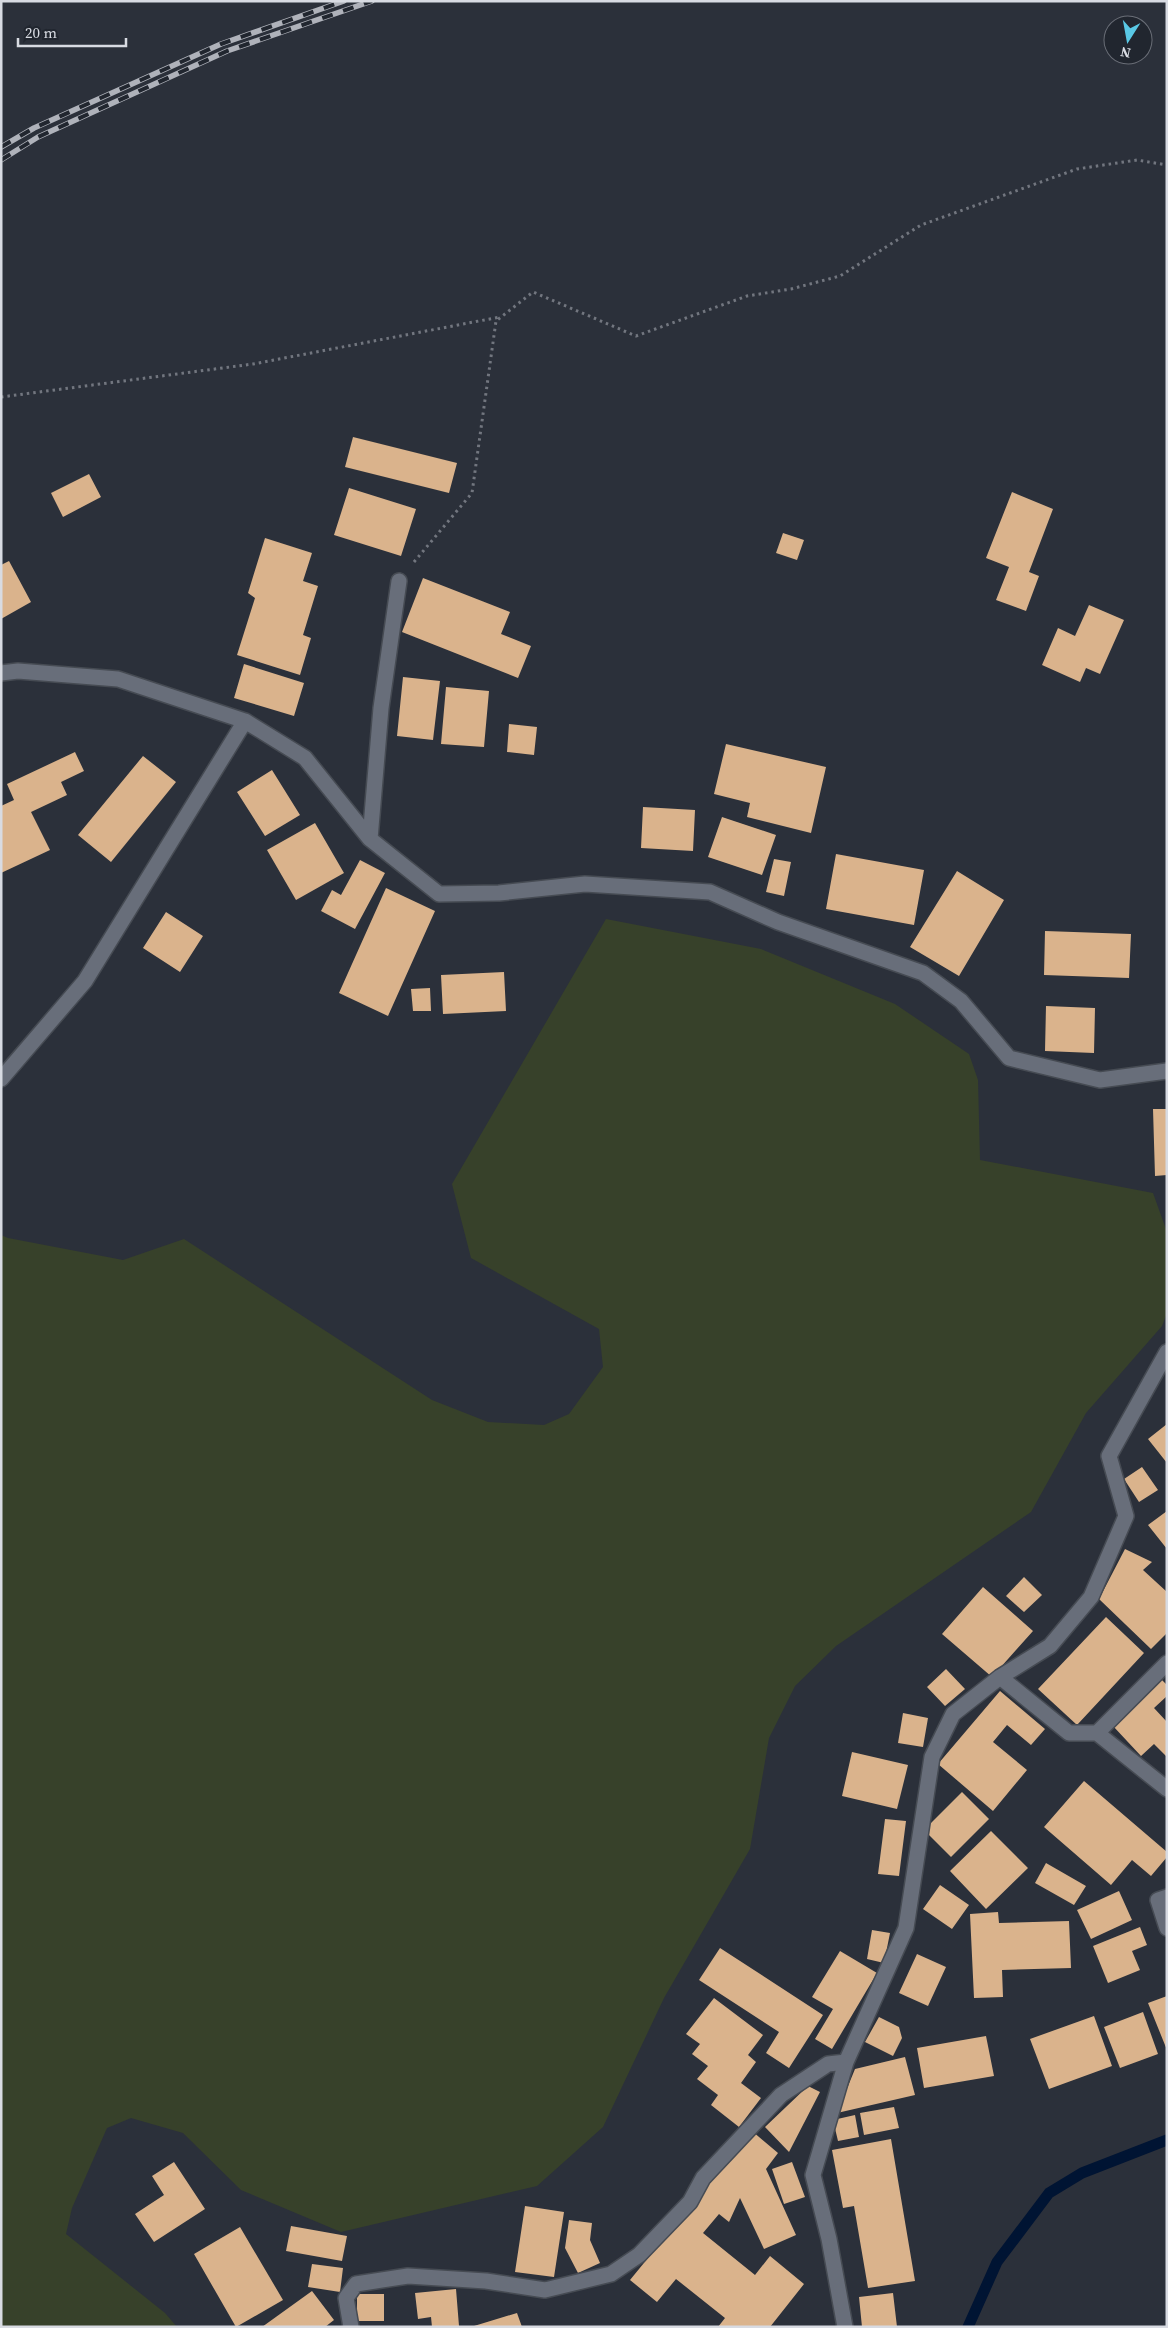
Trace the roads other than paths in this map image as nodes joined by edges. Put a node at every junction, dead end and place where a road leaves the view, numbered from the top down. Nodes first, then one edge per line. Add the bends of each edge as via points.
1 (399, 581) road end
2 (1, 673) edge
3 (245, 721) junction
4 (370, 839) junction
5 (1167, 1070) edge
6 (1, 1079) edge
7 (1167, 1352) edge
8 (1167, 1663) edge
9 (1000, 1677) junction
10 (1097, 1734) junction
11 (1167, 1789) edge
12 (1167, 1897) edge
13 (1167, 1928) edge
14 (846, 2062) junction
15 (350, 2327) edge
16 (845, 2327) edge

1 - 4 street via 381,708
2 - 3 street via 18,671 118,679
3 - 4 street via 305,758
3 - 6 street via 85,981
4 - 5 street via 439,894 499,893 585,884 710,892 778,922 923,973 961,1001 1009,1058 1100,1080
7 - 9 street via 1109,1456 1126,1516 1091,1597 1050,1646
8 - 10 street
9 - 10 street via 1069,1734
9 - 14 street via 953,1714 932,1757 906,1928
10 - 11 street
12 - 13 street via 1158,1900
14 - 15 street via 828,2064 781,2095 704,2178 690,2202 639,2255 611,2274 545,2290 441,2277 408,2276 363,2282 356,2284 346,2298
14 - 16 street via 813,2175

